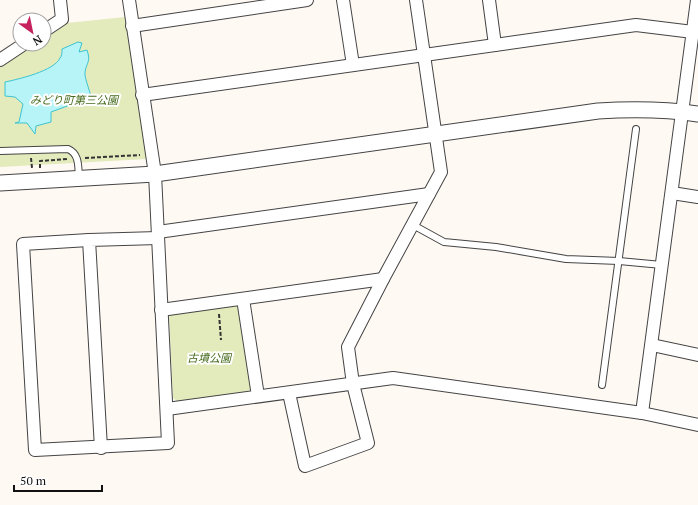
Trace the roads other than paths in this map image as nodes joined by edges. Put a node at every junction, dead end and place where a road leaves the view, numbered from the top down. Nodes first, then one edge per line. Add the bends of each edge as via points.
1 (60, 0) edge
2 (129, 0) edge
3 (307, 0) edge
4 (343, 0) edge
5 (416, 0) edge
6 (489, 0) edge
7 (697, 0) edge
8 (52, 26) edge
9 (132, 26) junction
10 (693, 32) junction
11 (495, 45) junction
12 (12, 52) edge
13 (424, 56) junction
14 (0, 60) edge
15 (353, 65) junction
16 (142, 95) junction
17 (681, 112) junction
18 (698, 114) edge
19 (636, 129) dead end
20 (436, 134) junction
21 (0, 151) edge
22 (155, 174) junction
23 (79, 178) junction
24 (0, 183) edge
25 (672, 193) junction
26 (429, 194) junction
27 (698, 197) edge
28 (413, 225) junction
29 (158, 235) junction
30 (89, 240) junction
31 (619, 261) junction
32 (662, 265) junction
33 (383, 279) junction
34 (243, 299) junction
35 (161, 310) junction
36 (652, 345) junction
37 (698, 355) edge
38 (353, 384) junction
39 (602, 385) dead end
40 (289, 393) junction
41 (258, 396) junction
42 (167, 409) junction
43 (642, 413) junction
44 (698, 425) edge
45 (101, 448) junction

1 - 8 street via 62,19
2 - 9 street
3 - 9 street
4 - 15 street
5 - 13 street
6 - 11 street
7 - 10 street
9 - 16 street
10 - 11 street via 636,25
10 - 17 street
11 - 13 street
12 - 14 street
13 - 15 street
13 - 20 street
15 - 16 street
16 - 22 street
17 - 18 street
17 - 20 street via 640,109 598,111
17 - 25 street
19 - 31 lane
20 - 22 street
20 - 26 street via 441,172
21 - 23 lane via 62,148 72,150 77,159
22 - 23 street
22 - 29 street
23 - 24 street
25 - 27 street
25 - 32 street
26 - 28 street
26 - 29 street
28 - 31 lane via 444,242 496,247 566,259
28 - 33 street
29 - 30 street
29 - 35 street
30 - 45 street
30 - 45 street via 23,244 35,450
31 - 32 lane
31 - 39 lane
32 - 36 street
33 - 34 street
33 - 38 street via 348,347
34 - 35 street
34 - 41 street
35 - 42 street
36 - 37 street
36 - 43 street
38 - 40 street
38 - 40 street via 368,443 306,466
38 - 43 street via 393,378
40 - 41 street
41 - 42 street
42 - 45 street via 168,443
43 - 44 street

